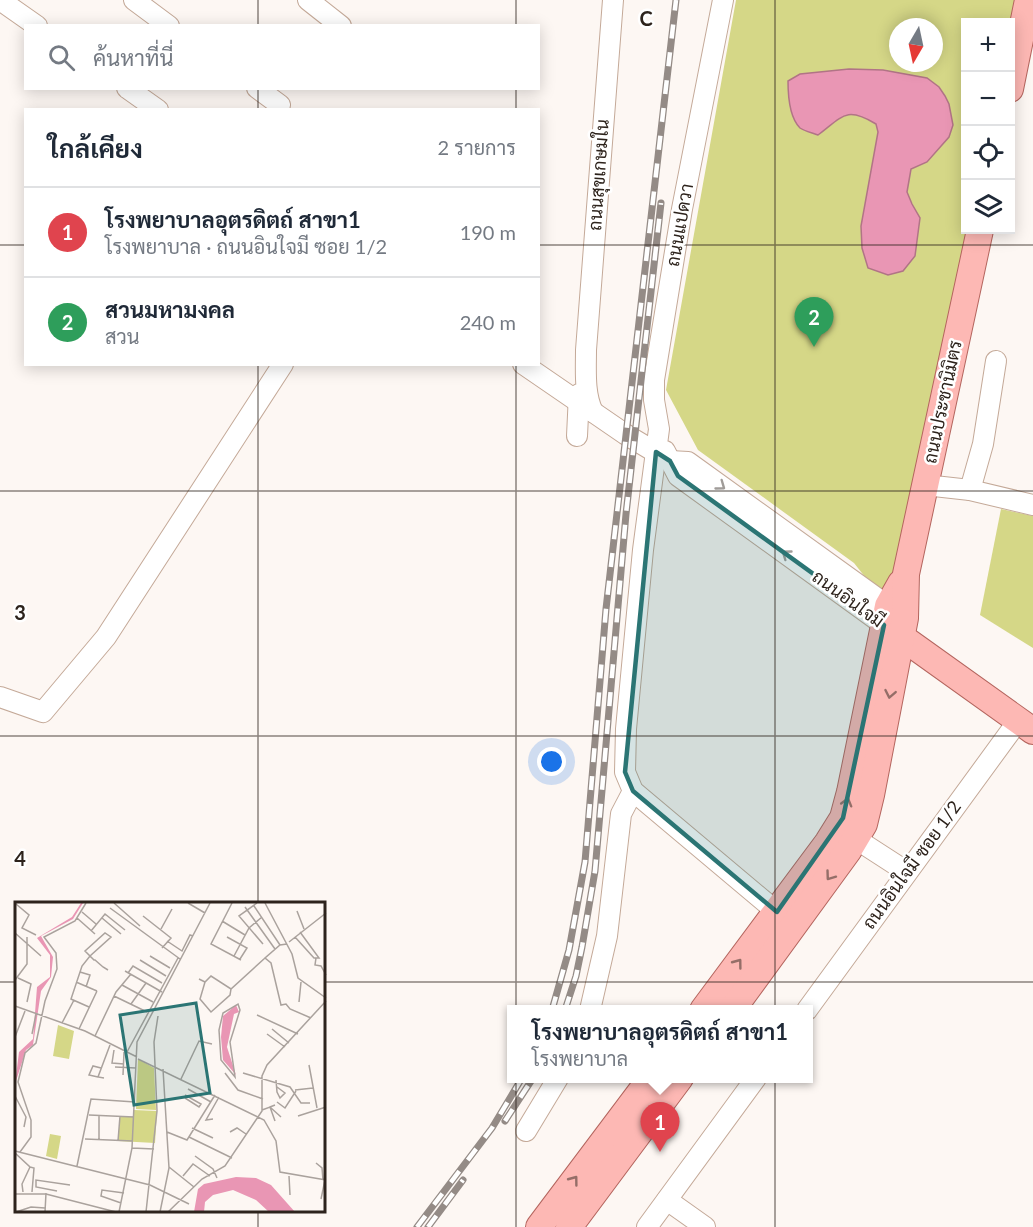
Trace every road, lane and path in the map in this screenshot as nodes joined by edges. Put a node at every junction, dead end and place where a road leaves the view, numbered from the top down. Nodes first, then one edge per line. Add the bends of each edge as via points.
1 (0, 0) edge
2 (134, 0) edge
3 (308, 0) edge
4 (613, 0) edge
5 (723, 0) edge
6 (1028, 0) edge
7 (34, 24) edge
8 (165, 24) edge
9 (338, 24) edge
10 (1026, 42) edge
11 (1015, 76) edge
12 (131, 90) edge
13 (260, 90) edge
14 (280, 105) dead end
15 (155, 108) edge
16 (979, 234) edge
17 (586, 350) junction
18 (996, 361) dead end
19 (282, 366) edge
20 (526, 366) edge
21 (558, 389) junction
22 (585, 407) junction
23 (658, 423) junction
24 (577, 436) dead end
25 (634, 440) junction
26 (663, 456) junction
27 (925, 485) junction
28 (970, 490) junction
29 (1033, 505) edge
30 (895, 621) junction
31 (0, 697) edge
32 (1028, 721) edge
33 (633, 791) junction
34 (856, 839) junction
35 (907, 872) junction
36 (777, 912) junction
37 (591, 1005) edge
38 (707, 1005) edge
39 (736, 1005) edge
40 (811, 1005) edge
41 (555, 1083) edge
42 (647, 1083) edge
43 (676, 1083) edge
44 (752, 1083) edge
45 (526, 1131) dead end
46 (668, 1200) junction
47 (539, 1227) edge
48 (569, 1227) edge
49 (647, 1227) edge
50 (705, 1227) edge

1 - 7 street
2 - 8 street
3 - 9 street
4 - 17 street, ถนนสุขเกษมใน
5 - 23 street, ถนนแปดวา via 682,209 654,380
6 - 10 main road
10 - 11 main road
12 - 15 street
13 - 14 street
16 - 27 main road, ถนนประชานิมิตร
17 - 21 street, ถนนสุขเกษมใน via 571,381
17 - 22 street, ถนนสุขเกษมใน
18 - 28 street via 983,444
19 - 31 street via 106,637 44,712
20 - 21 street, ถนนอินใจมี
21 - 22 street, ถนนอินใจมี
22 - 24 street, ถนนสุขเกษมใน
22 - 25 street, ถนนอินใจมี
23 - 25 street via 647,436
23 - 26 street, ถนนแปดวา
25 - 26 street, ถนนอินใจมี
26 - 30 street, ถนนอินใจมี via 678,476
26 - 33 street via 642,550 626,729 625,772
27 - 28 street
27 - 30 main road, ถนนประชานิมิตร
28 - 29 street
30 - 32 main road, ถนนอินใจมี
30 -> 34 main road via 870,803
36 -> 30 main road via 843,818
32 - 35 street, ถนนอินใจมี ซอย 1/2
33 - 36 street
33 - 37 street via 621,814 607,936
34 - 35 street
34 -> 39 main road
35 - 40 street, ถนนอินใจมี ซอย 1/2
38 -> 36 main road
41 - 45 street
47 -> 42 main road
43 - 48 main road
44 - 46 street
46 - 49 street
46 - 50 street

